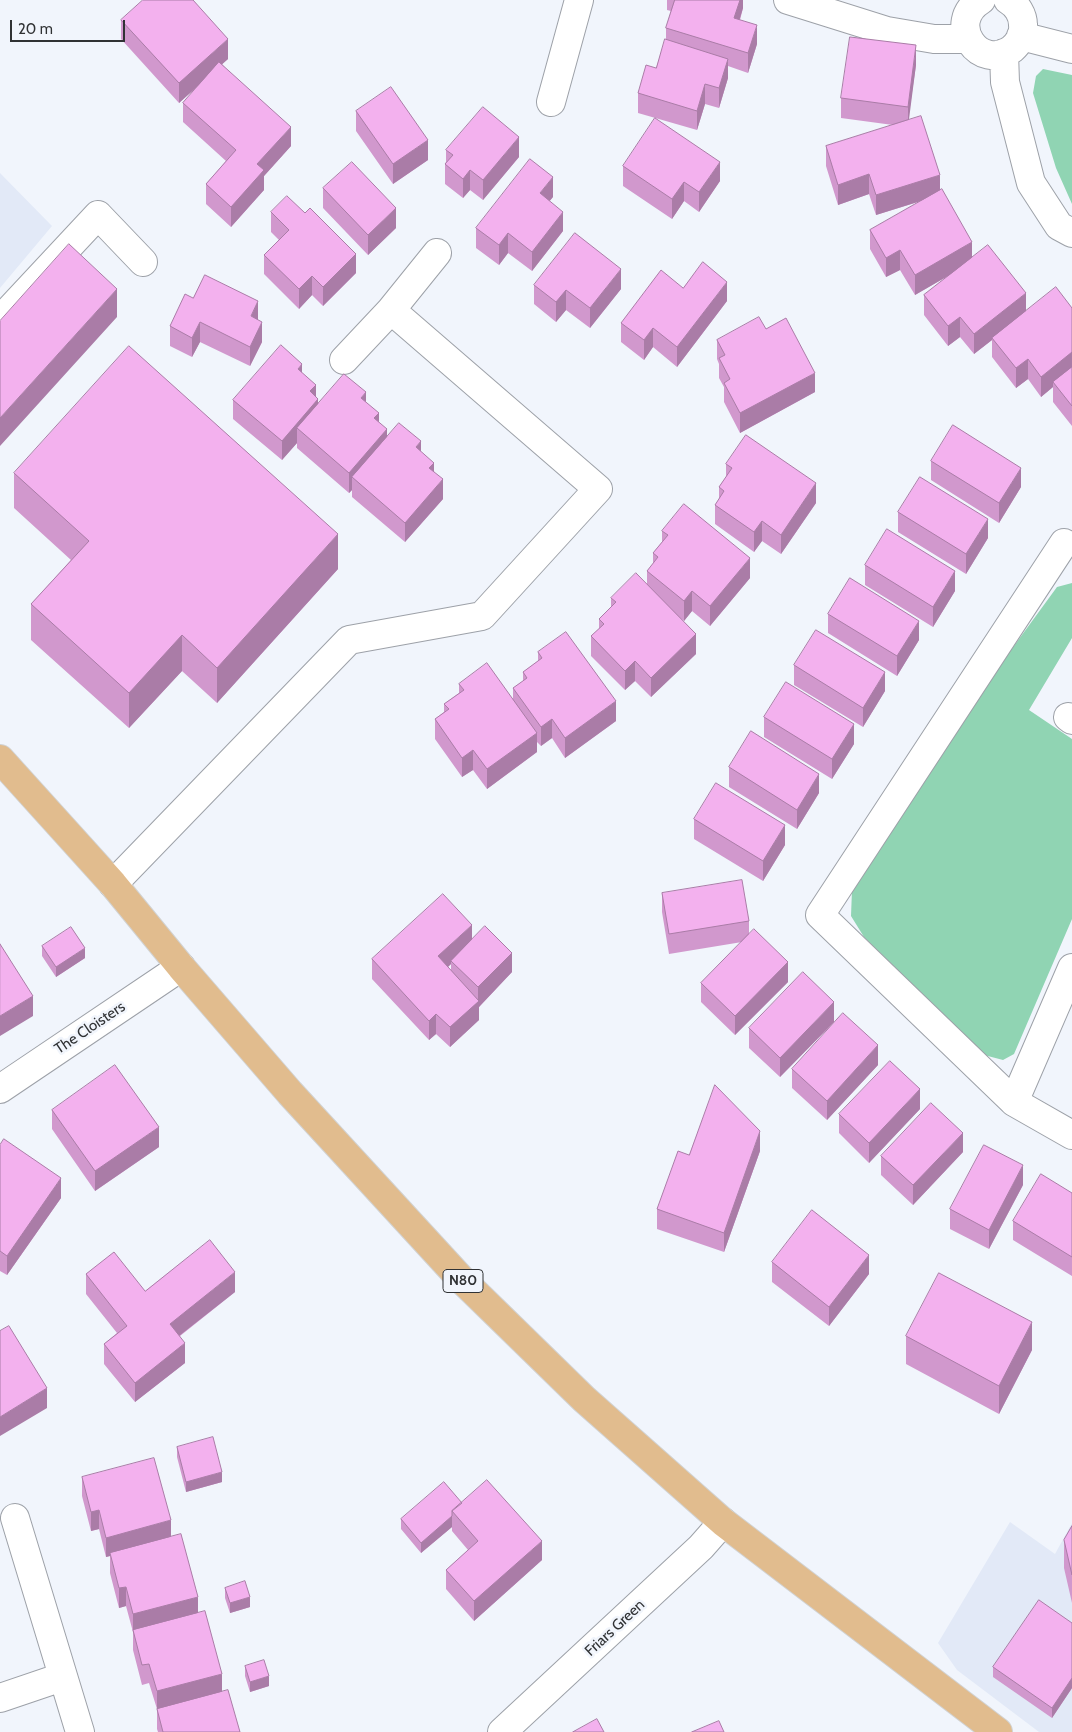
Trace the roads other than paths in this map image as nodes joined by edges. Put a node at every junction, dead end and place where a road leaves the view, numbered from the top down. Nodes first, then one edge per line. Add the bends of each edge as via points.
1 (578, 0) edge
2 (788, 0) edge
3 (981, 0) edge
4 (1008, 0) edge
5 (968, 39) junction
6 (1013, 45) junction
7 (1072, 49) edge
8 (551, 102) dead end
9 (1072, 233) edge
10 (437, 253) dead end
11 (143, 262) dead end
12 (391, 310) junction
13 (0, 320) edge
14 (344, 360) dead end
15 (1064, 542) dead end
16 (0, 759) edge
17 (113, 884) junction
18 (181, 967) junction
19 (1072, 968) edge
20 (0, 1089) edge
21 (1014, 1102) junction
22 (1072, 1135) edge
23 (15, 1518) dead end
24 (723, 1522) junction
25 (62, 1677) junction
26 (0, 1698) edge
27 (80, 1732) edge
28 (502, 1732) edge
29 (998, 1732) edge

1 - 8 street
2 - 5 street via 887,31 934,39
3 - 5 street via 975,3 965,20
4 - 6 street via 1022,17 1023,27
5 - 6 street via 981,52 994,55
6 - 7 street
6 - 9 street via 1006,82 1031,183 1059,226
10 - 12 street
11 - 13 street via 98,215
12 - 14 street
12 - 17 street via 598,489 482,616 349,640
15 - 21 street via 820,915
16 - 17 main road, N80
17 - 18 main road, N80
18 - 20 street, The Cloisters
18 - 24 main road, N80 via 290,1093 460,1278 584,1399
19 - 21 street
21 - 22 street
23 - 25 street
24 - 28 street, Friars Green via 701,1548
24 - 29 main road, N80
25 - 26 street
25 - 27 street

